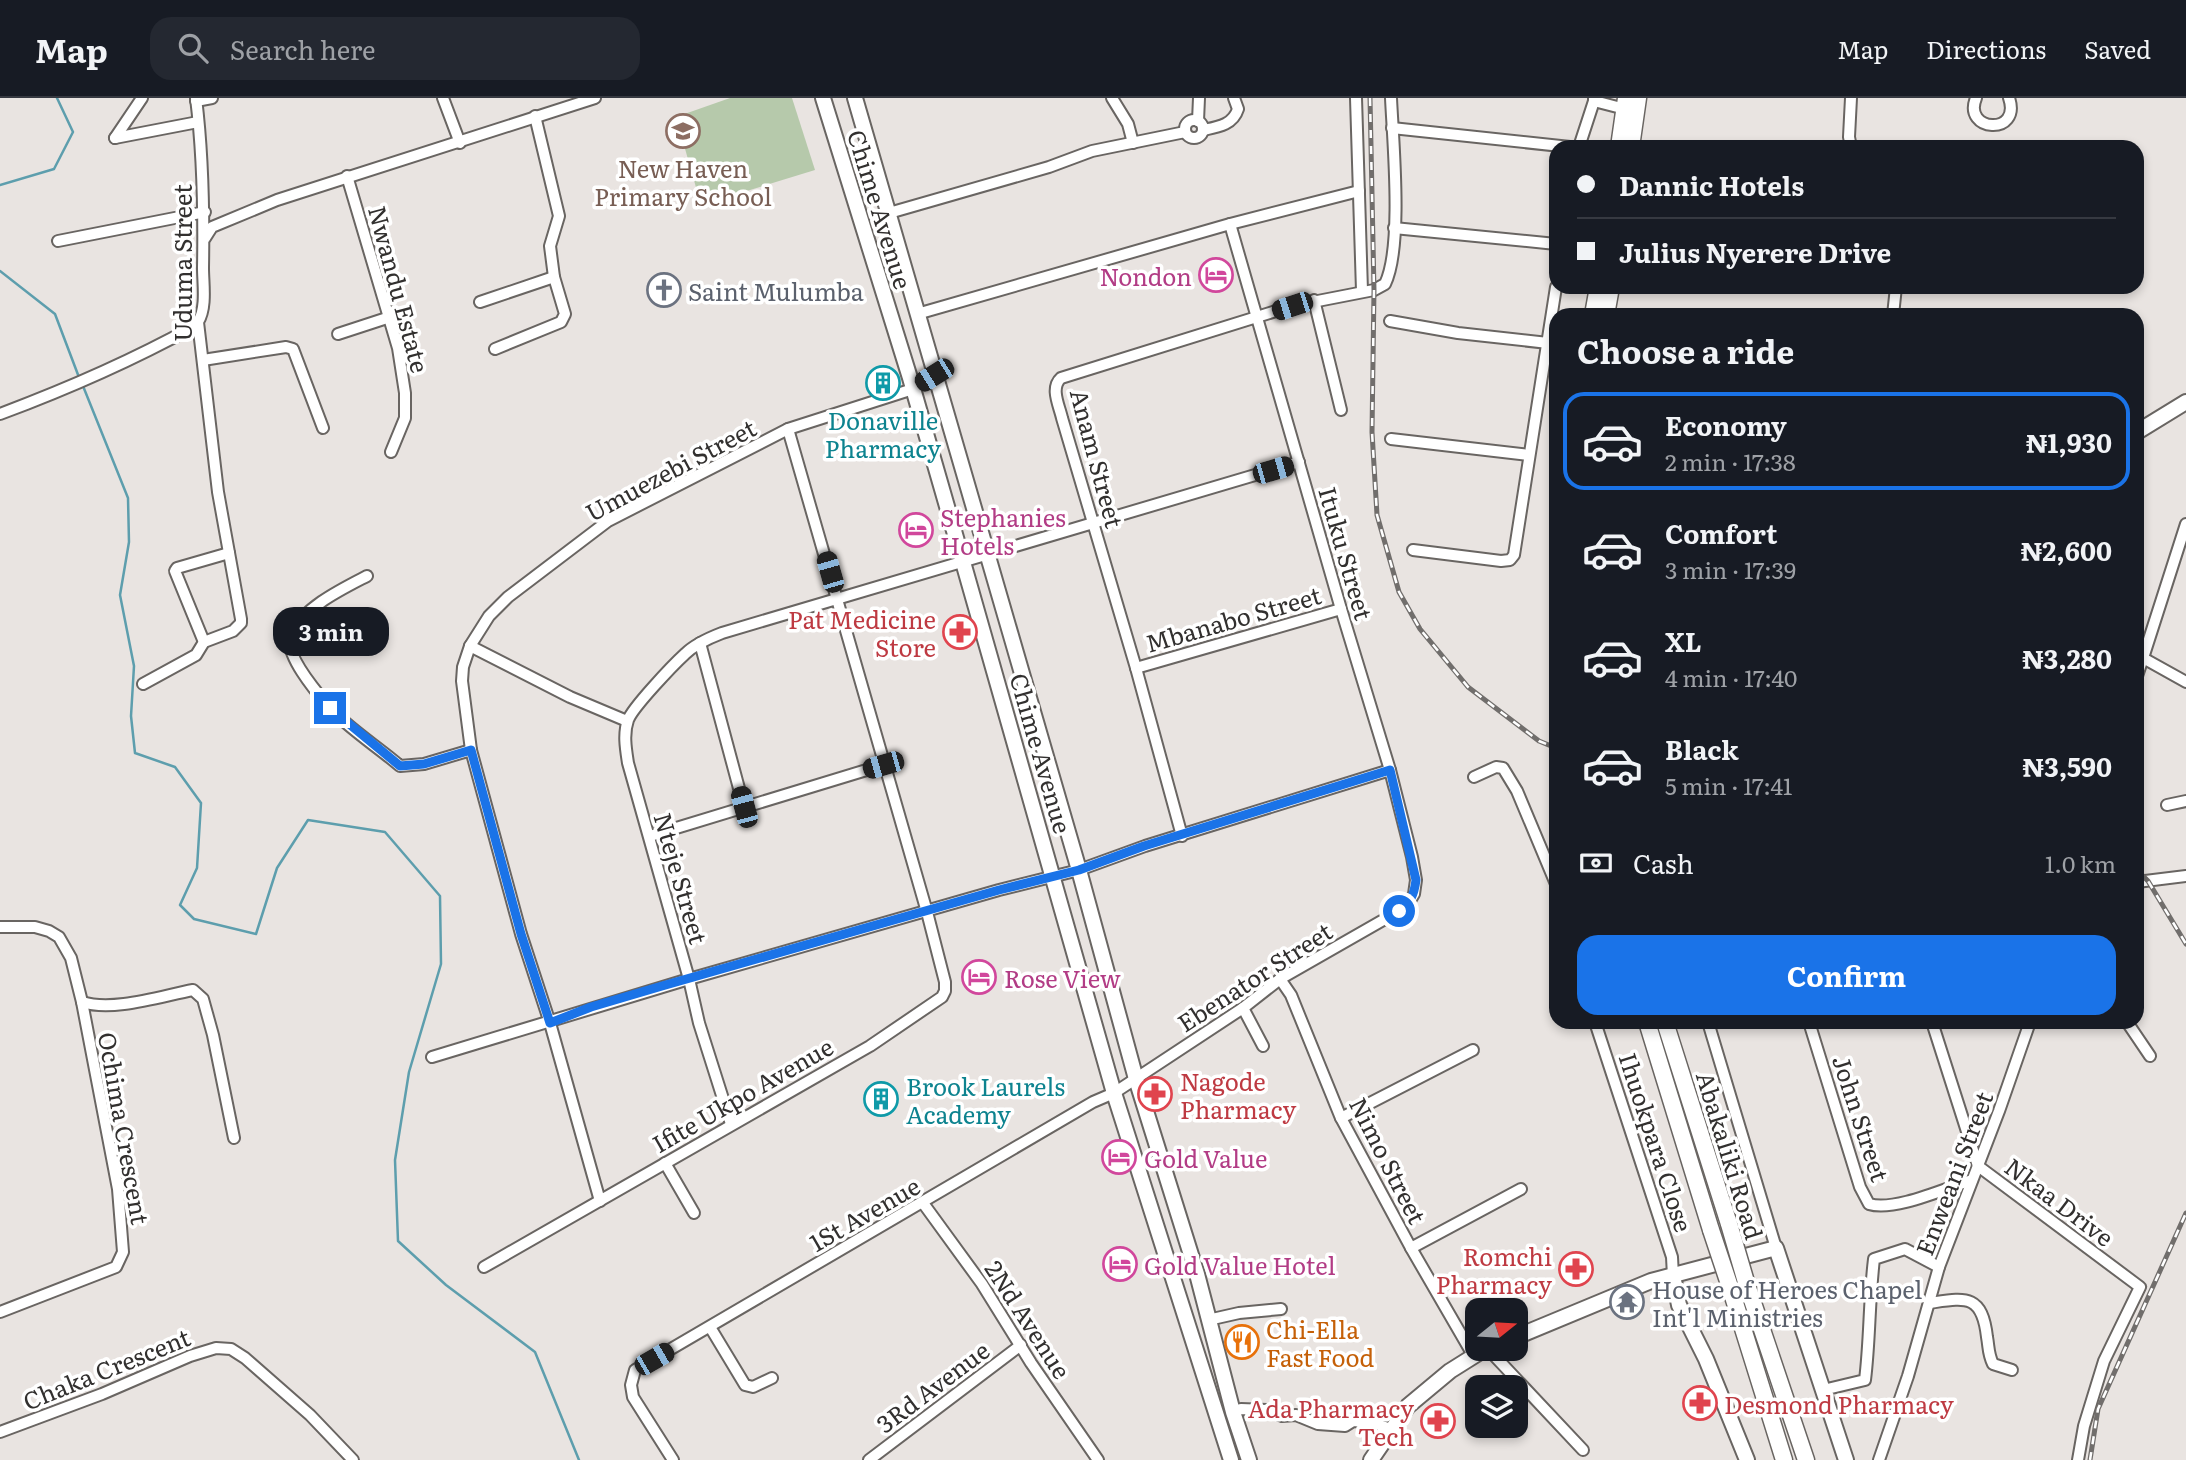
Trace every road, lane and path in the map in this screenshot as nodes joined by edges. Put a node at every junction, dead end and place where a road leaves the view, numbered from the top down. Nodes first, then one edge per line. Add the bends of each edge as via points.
1 (142, 98) edge
2 (212, 98) edge
3 (443, 98) edge
4 (595, 98) edge
5 (823, 98) edge
6 (855, 98) edge
7 (1112, 98) edge
8 (1199, 98) edge
9 (1234, 98) edge
10 (1356, 98) edge
11 (1391, 98) edge
12 (1637, 98) edge
13 (1851, 98) edge
14 (1976, 98) edge
15 (2009, 98) edge
16 (196, 99) edge
17 (1594, 99) edge
18 (1625, 104) edge
19 (535, 116) junction
20 (198, 122) junction
21 (1201, 125) junction
22 (1392, 128) junction
23 (1581, 140) edge
24 (1620, 140) edge
25 (1632, 140) edge
26 (1850, 140) edge
27 (460, 143) junction
28 (1133, 143) junction
29 (1549, 145) edge
30 (347, 176) junction
31 (1359, 191) junction
32 (205, 212) junction
33 (889, 214) junction
34 (1230, 224) junction
35 (1394, 228) junction
36 (204, 240) junction
37 (58, 241) dead end
38 (1549, 243) edge
39 (554, 277) junction
40 (1362, 291) junction
41 (1314, 300) junction
42 (480, 302) dead end
43 (917, 314) junction
44 (390, 317) junction
45 (1258, 317) junction
46 (1390, 321) dead end
47 (198, 322) junction
48 (338, 334) dead end
49 (1549, 345) edge
50 (495, 349) dead end
51 (1549, 359) edge
52 (203, 360) junction
53 (934, 375) junction
54 (913, 389) junction
55 (2186, 402) edge
56 (1341, 410) dead end
57 (0, 414) edge
58 (323, 428) dead end
59 (2144, 428) edge
60 (788, 429) junction
61 (1391, 439) dead end
62 (391, 452) dead end
63 (1529, 455) junction
64 (1299, 462) junction
65 (1094, 524) junction
66 (2186, 524) edge
67 (1413, 550) dead end
68 (229, 553) junction
69 (989, 554) junction
70 (963, 562) junction
71 (367, 576) dead end
72 (837, 598) junction
73 (1341, 609) junction
74 (204, 642) junction
75 (700, 643) junction
76 (470, 646) junction
77 (2144, 656) edge
78 (2144, 660) edge
79 (1136, 668) junction
80 (2186, 682) edge
81 (143, 684) dead end
82 (627, 721) junction
83 (471, 750) junction
84 (883, 765) junction
85 (1390, 770) junction
86 (1474, 777) dead end
87 (2186, 801) edge
88 (2167, 805) dead end
89 (744, 807) junction
90 (1182, 835) junction
91 (650, 836) junction
92 (1549, 867) edge
93 (1079, 870) junction
94 (2186, 876) edge
95 (1054, 877) junction
96 (2144, 881) edge
97 (1414, 894) joint
98 (927, 912) junction
99 (0, 927) edge
100 (689, 979) junction
101 (1280, 979) junction
102 (82, 1002) junction
103 (1243, 1008) junction
104 (550, 1023) junction
105 (1597, 1029) edge
106 (1649, 1029) edge
107 (1667, 1029) edge
108 (1710, 1029) edge
109 (1811, 1029) edge
110 (1934, 1029) edge
111 (2028, 1029) edge
112 (2131, 1029) edge
113 (1263, 1046) dead end
114 (1473, 1050) dead end
115 (2150, 1056) dead end
116 (432, 1057) dead end
117 (1136, 1079) junction
118 (1114, 1093) junction
119 (1341, 1118) junction
120 (732, 1124) junction
121 (234, 1138) dead end
122 (665, 1163) junction
123 (1978, 1166) junction
124 (1972, 1180) junction
125 (1521, 1189) dead end
126 (600, 1201) junction
127 (923, 1203) junction
128 (694, 1213) dead end
129 (1410, 1248) junction
130 (1776, 1248) junction
131 (484, 1267) dead end
132 (1939, 1267) junction
133 (1673, 1276) junction
134 (1929, 1303) junction
135 (1280, 1310) dead end
136 (0, 1312) edge
137 (1208, 1320) junction
138 (710, 1327) junction
139 (1465, 1327) edge
140 (1528, 1332) edge
141 (1021, 1345) junction
142 (1466, 1362) edge
143 (1493, 1362) edge
144 (2012, 1370) dead end
145 (772, 1378) dead end
146 (1823, 1390) junction
147 (1233, 1412) junction
148 (1390, 1429) junction
149 (0, 1433) edge
150 (1583, 1450) dead end
151 (352, 1460) edge
152 (673, 1460) edge
153 (869, 1460) edge
154 (1098, 1460) edge
155 (1231, 1460) edge
156 (1249, 1460) edge
157 (1371, 1460) edge
158 (1747, 1460) edge
159 (1784, 1460) edge
160 (1806, 1460) edge
161 (1846, 1460) edge
162 (1880, 1460) edge
163 (2078, 1460) edge

1 - 20 street via 115,138
2 - 16 street
3 - 27 street
4 - 19 street
5 - 54 main road, Chime Avenue
6 - 33 main road, Chime Avenue
7 - 28 street via 1128,124
8 - 21 street
9 - 21 street via 1238,109 1232,120 1224,125
10 - 31 street
11 - 22 street
12 - 25 highway
13 - 26 street
14 - 15 street via 1974,113 1990,126 2009,117
16 - 20 street, Uduma Street
17 - 18 street
17 - 23 street
18 - 24 highway
19 - 27 street
19 - 39 street via 559,216 550,246
20 - 32 street, Uduma Street
21 - 28 street via 1197,138 1185,132
22 - 29 street
22 - 35 street
27 - 30 street
28 - 33 street
30 - 36 street via 212,227
30 - 44 street, Nwandu Estate
31 - 34 street
31 - 40 street
32 - 36 street, Uduma Street
32 - 37 street
33 - 43 main road, Chime Avenue
34 - 43 street
34 - 45 street, Ituku Street
35 - 38 street
35 - 40 street, Anam Street via 1385,284
36 - 47 street, Uduma Street
39 - 42 street
39 - 50 street via 564,320
40 - 41 street, Anam Street
41 - 45 street, Anam Street
41 - 56 street
43 - 53 main road, Chime Avenue
44 - 48 street
44 - 62 street, Nwandu Estate via 406,413
45 - 64 street, Ituku Street
45 - 65 street, Anam Street via 1057,381 1062,418
46 - 49 street
47 - 52 street, Uduma Street
47 - 57 street via 115,367
51 - 63 street
52 - 58 street via 293,349
52 - 68 street, Uduma Street
53 - 54 street, Umuezebi Street
53 - 69 main road, Chime Avenue
54 - 60 street, Umuezebi Street
54 - 70 main road, Chime Avenue
55 - 59 main road
60 - 72 street, Ifite Ukpo Avenue
60 - 76 street, Umuezebi Street via 608,521 508,597
61 - 63 street
63 - 67 street via 1513,558 1501,561
64 - 65 street
64 - 73 street, Ituku Street
65 - 69 street
65 - 79 street, Anam Street
66 - 77 street
68 - 74 street, Uduma Street via 240,623 233,631
68 - 74 street via 175,571
69 - 70 street
69 - 93 main road, Chime Avenue
70 - 72 street
70 - 95 main road, Chime Avenue
71 - 83 street via 327,597 296,627 289,642 292,658 330,708 400,766
72 - 75 street
72 - 84 street, Ifite Ukpo Avenue
73 - 79 street, Mbanabo Street
73 - 85 street, Ituku Street
74 - 81 street, Uduma Street via 196,655
75 - 82 street
75 - 89 street
76 - 82 street
76 - 83 street, Umuezebi Street via 461,681
78 - 80 street
79 - 90 street, Anam Street
82 - 91 street, Nteje Street via 628,764
83 - 104 street, Umuezebi Street
84 - 89 street
84 - 98 street, Ifite Ukpo Avenue
85 - 90 street
85 - 97 street, Ituku Street via 1412,857
86 - 92 street via 1503,768
87 - 88 street
89 - 91 street
90 - 93 street
91 - 100 street, Nteje Street
93 - 95 street
93 - 117 main road, Chime Avenue
94 - 96 street
95 - 98 street
95 - 118 main road, Chime Avenue
97 - 101 street, Ebenator Street via 1399,911
98 - 100 street
98 - 120 street, Ifite Ukpo Avenue via 945,982 942,998 870,1046
99 - 102 street, Ochima Crescent via 35,927 58,937 71,958
100 - 104 street
100 - 120 street, Nteje Street
101 - 103 street, Ebenator Street
101 - 119 street, Nimo Street via 1291,995
102 - 121 street via 111,1005 193,990 203,999
102 - 136 street, Ochima Crescent via 118,1189 123,1252 116,1267
103 - 113 street
103 - 117 street, Ebenator Street
104 - 116 street
104 - 126 street, Umuezebi Street
105 - 133 street, Ihuokpara Close via 1672,1257
106 - 159 highway, Abakaliki Road, bridge
107 - 160 highway, Abakaliki Road, bridge
108 - 130 street
109 - 124 street, John Street via 1869,1204 1900,1203
110 - 123 street, Nkaa Drive
111 - 123 street, Enweani Street
112 - 115 street
114 - 119 street
117 - 118 street, Ebenator Street
117 - 137 main road, Chime Avenue
118 - 127 street, 1St Avenue
118 - 155 main road, Chime Avenue
119 - 129 street, Nimo Street
120 - 122 street, Ifite Ukpo Avenue
122 - 126 street, Ifite Ukpo Avenue
122 - 128 street
123 - 124 street, Enweani Street
123 - 163 street, Nkaa Drive via 2140,1287 2104,1361
124 - 132 street, Enweani Street
125 - 129 street
126 - 131 street, Ifite Ukpo Avenue
127 - 138 street, 1St Avenue
127 - 141 street, 2Nd Avenue
129 - 139 street, Nimo Street
130 - 133 main road
130 - 146 main road
132 - 134 street, Enweani Street
132 - 146 street via 1905,1249 1874,1259 1865,1380
133 - 140 main road
133 - 158 main road via 1679,1306
134 - 144 street via 1957,1299 1975,1304 1993,1364
134 - 162 street, Enweani Street
135 - 137 street
137 - 147 main road, Chime Avenue
138 - 145 street via 745,1385 753,1387
138 - 152 street, 1St Avenue via 635,1370 633,1398
141 - 153 street, 3Rd Avenue
141 - 154 street, 2Nd Avenue
142 - 148 main road via 1430,1386
143 - 150 street, Nimo Street
146 - 161 main road
147 - 148 street via 1267,1410 1318,1424 1365,1422
147 - 156 main road, Chime Avenue
148 - 157 main road
149 - 151 street, Chaka Crescent via 190,1356 216,1348 231,1349 310,1415

